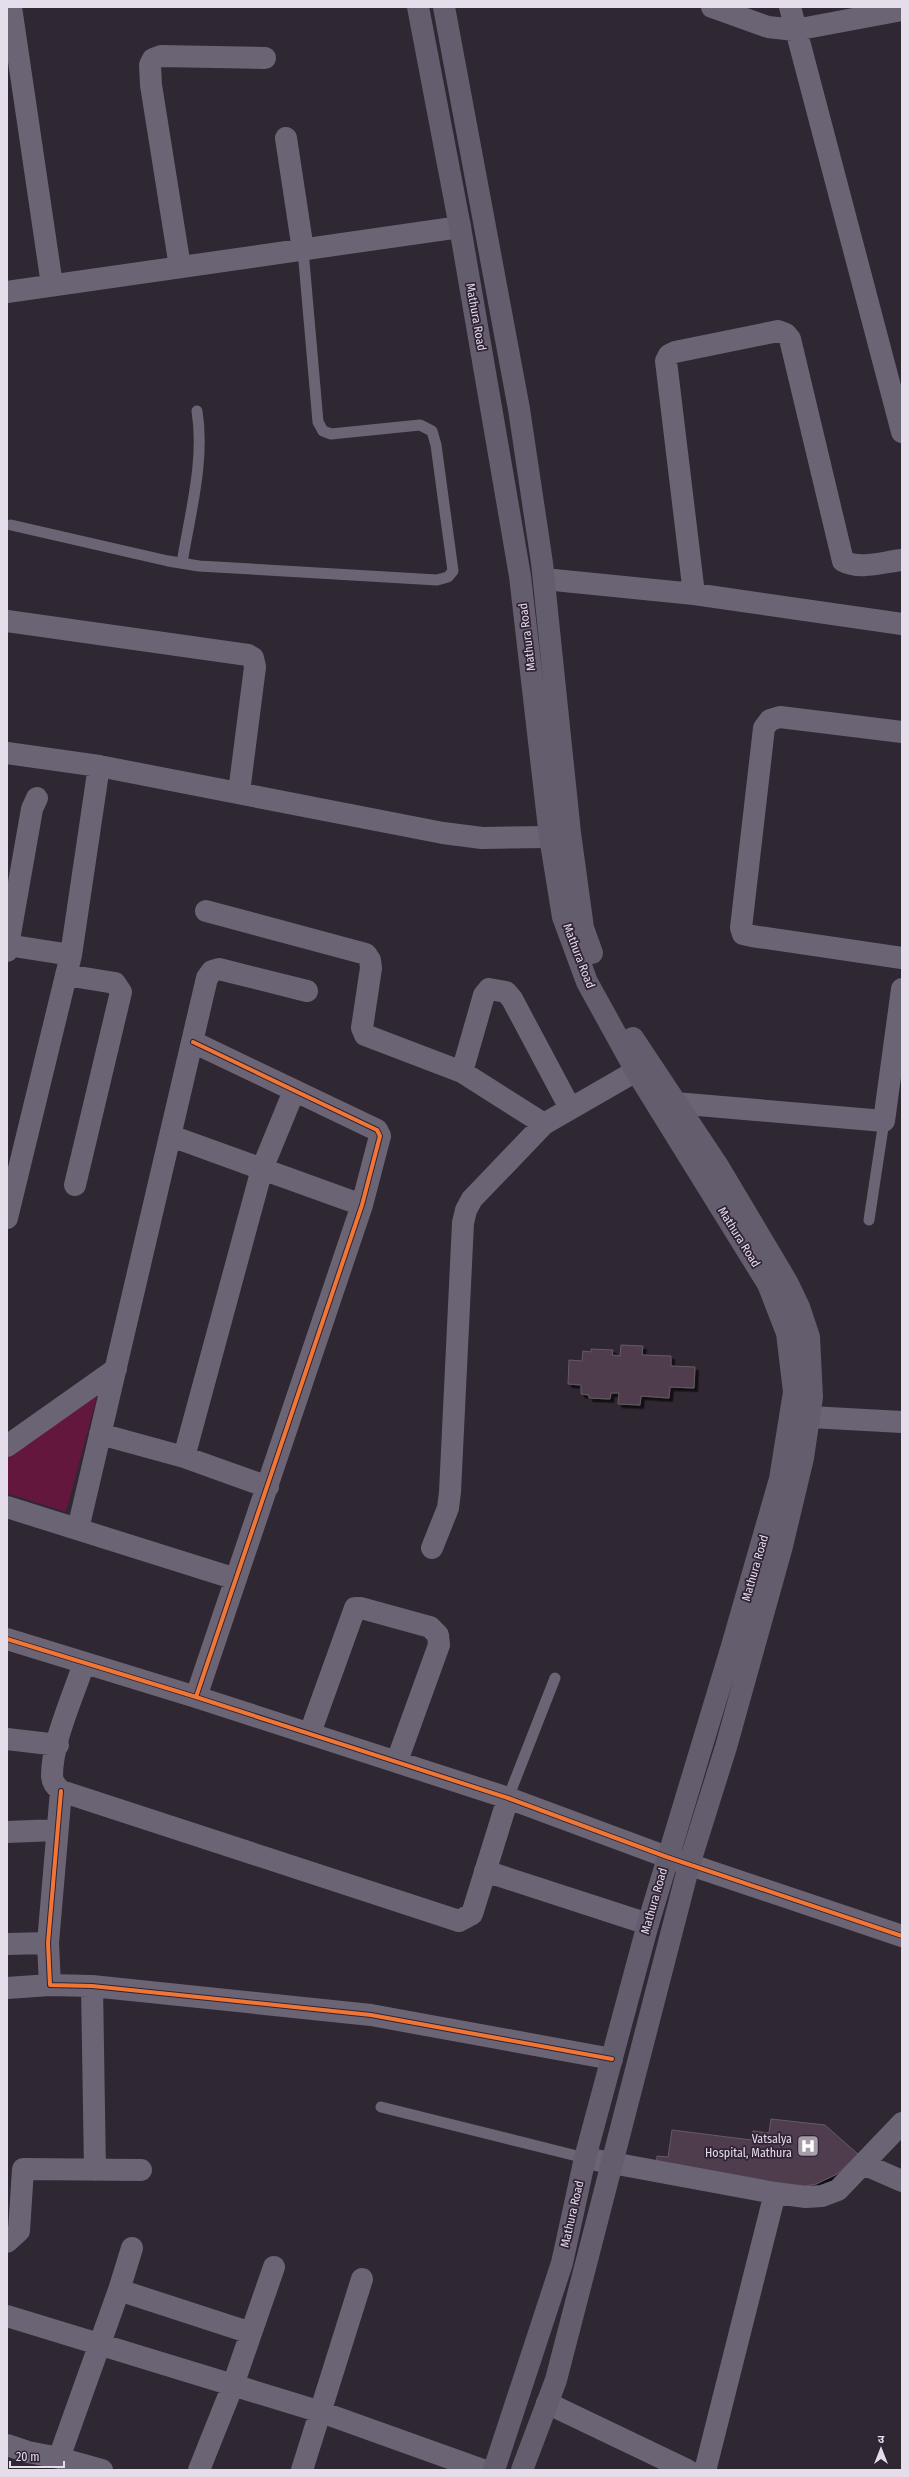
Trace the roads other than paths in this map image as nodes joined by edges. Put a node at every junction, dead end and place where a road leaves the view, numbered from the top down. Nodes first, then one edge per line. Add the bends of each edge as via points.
1 (11, 7) edge
2 (418, 7) edge
3 (444, 7) edge
4 (712, 7) edge
5 (790, 7) edge
6 (902, 10) edge
7 (796, 30) junction
8 (265, 58) dead end
9 (286, 138) dead end
10 (460, 227) junction
11 (303, 250) junction
12 (180, 267) junction
13 (52, 285) junction
14 (7, 292) edge
15 (197, 411) dead end
16 (901, 419) edge
17 (11, 525) dead end
18 (902, 560) edge
19 (182, 563) junction
20 (544, 579) junction
21 (694, 594) junction
22 (7, 621) edge
23 (902, 624) edge
24 (902, 732) edge
25 (7, 753) edge
26 (99, 766) junction
27 (238, 792) junction
28 (37, 798) dead end
29 (550, 837) junction
30 (206, 911) dead end
31 (7, 947) edge
32 (902, 958) edge
33 (68, 965) junction
34 (902, 989) edge
35 (307, 991) dead end
36 (193, 1042) junction
37 (462, 1072) junction
38 (636, 1072) junction
39 (294, 1091) junction
40 (675, 1103) junction
41 (570, 1108) junction
42 (884, 1121) junction
43 (544, 1124) junction
44 (171, 1136) junction
45 (262, 1169) junction
46 (75, 1185) dead end
47 (362, 1205) junction
48 (7, 1218) edge
49 (869, 1220) dead end
50 (116, 1369) junction
51 (801, 1416) junction
52 (902, 1422) edge
53 (100, 1434) junction
54 (7, 1446) edge
55 (184, 1457) junction
56 (268, 1487) junction
57 (7, 1507) edge
58 (78, 1529) junction
59 (432, 1548) dead end
60 (236, 1579) junction
61 (7, 1639) edge
62 (84, 1663) junction
63 (555, 1678) dead end
64 (196, 1697) junction
65 (310, 1733) junction
66 (7, 1739) edge
67 (58, 1745) junction
68 (397, 1761) junction
69 (61, 1792) junction
70 (508, 1798) junction
71 (57, 1830) junction
72 (7, 1832) edge
73 (667, 1857) junction
74 (689, 1864) junction
75 (485, 1871) junction
76 (648, 1924) junction
77 (902, 1936) edge
78 (48, 1943) junction
79 (7, 1944) edge
80 (50, 1985) junction
81 (92, 1986) junction
82 (7, 1988) edge
83 (612, 2059) junction
84 (381, 2107) dead end
85 (902, 2123) edge
86 (585, 2158) junction
87 (612, 2163) junction
88 (863, 2164) junction
89 (15, 2168) edge
90 (95, 2170) junction
91 (141, 2170) dead end
92 (902, 2181) edge
93 (775, 2193) junction
94 (7, 2242) edge
95 (132, 2248) dead end
96 (274, 2267) dead end
97 (362, 2279) dead end
98 (120, 2290) junction
99 (7, 2316) edge
100 (251, 2333) junction
101 (99, 2344) junction
102 (233, 2385) junction
103 (547, 2403) junction
104 (321, 2412) junction
105 (7, 2445) edge
106 (59, 2458) junction
107 (102, 2470) edge
108 (199, 2470) edge
109 (302, 2470) edge
110 (483, 2470) edge
111 (494, 2470) edge
112 (522, 2470) edge
113 (687, 2470) edge
114 (703, 2470) edge

1 - 13 street
2 - 10 main road, Mathura Road
3 - 20 main road, Mathura Road via 519,409
4 - 7 street via 768,27
5 - 7 street
6 - 7 street
7 - 16 street
8 - 12 street via 161,56 153,59 150,65
9 - 11 street
10 - 11 street
10 - 29 main road, Mathura Road via 520,576
11 - 12 street
11 - 19 lane via 318,422 323,431 331,434 420,425 432,431 453,571 448,577 437,580
12 - 13 street
13 - 14 street
15 - 19 lane via 200,433 199,456
17 - 19 lane
18 - 21 street via 861,566 843,561 790,339 778,331 674,352 666,361
20 - 21 street
20 - 40 main road, Mathura Road via 570,833 583,928 600,975 624,1024
21 - 23 street
22 - 27 street via 248,655 253,658 255,667
24 - 32 street via 780,717 770,720 764,728 741,928 743,934 752,936
25 - 26 street
26 - 27 street
26 - 33 street
27 - 29 street via 482,838
28 - 31 street via 32,809
29 - 38 main road, Mathura Road via 564,917 587,982
30 - 37 street via 366,954 371,968 362,1028 365,1035
31 - 33 street
33 - 46 street via 115,983 120,986 121,992
33 - 48 street
34 - 42 street
35 - 36 street via 219,969 212,970 207,978
36 - 39 street
36 - 44 street
37 - 41 street via 484,995 489,989 506,992
37 - 43 street
38 - 41 street
38 - 51 main road, Mathura Road via 768,1284 788,1333 794,1392
39 - 45 street
39 - 47 street via 377,1130 380,1144
40 - 42 street
40 - 51 main road, Mathura Road via 766,1243 800,1308 810,1344 812,1397
41 - 43 street
42 - 49 lane
43 - 59 street via 472,1199 466,1210 462,1239 450,1492 448,1508
44 - 45 street
44 - 50 street
45 - 47 street
45 - 55 street
47 - 56 street
50 - 53 street
50 - 54 street
51 - 52 street
51 - 73 main road, Mathura Road
51 - 74 main road, Mathura Road via 804,1458 731,1732
53 - 55 street
53 - 58 street
55 - 56 street
56 - 60 street
57 - 58 street
58 - 60 street
60 - 64 street
61 - 62 street
62 - 64 street
62 - 67 street
63 - 70 lane
64 - 65 street
65 - 68 street
65 - 68 street via 355,1608 430,1627 438,1635 439,1645
66 - 67 street
67 - 69 street via 52,1777 54,1785
68 - 70 street
69 - 71 street
69 - 75 street via 459,1921 472,1914
70 - 73 street
70 - 75 street
71 - 72 street
71 - 78 street
73 - 74 street
73 - 76 main road, Mathura Road
74 - 77 street
74 - 87 main road, Mathura Road
75 - 76 street
76 - 83 main road, Mathura Road
78 - 79 street
78 - 80 street
80 - 81 street
80 - 82 street
81 - 83 street via 372,2015
81 - 90 street
83 - 86 main road, Mathura Road
84 - 86 lane
85 - 88 street
86 - 87 street
86 - 111 main road, Mathura Road via 562,2263
87 - 93 street
87 - 103 main road, Mathura Road via 571,2325
88 - 92 street
88 - 93 street via 838,2190 822,2196 806,2197
89 - 90 street
89 - 94 street via 18,2231
90 - 91 street
93 - 114 street via 708,2459
95 - 98 street
96 - 100 street
97 - 104 street
98 - 100 street
98 - 101 street
99 - 101 street
100 - 102 street
101 - 102 street
101 - 106 street
102 - 104 street
102 - 108 street
103 - 112 main road, Mathura Road
103 - 113 street
104 - 109 street
104 - 110 street
105 - 106 street
106 - 107 street

